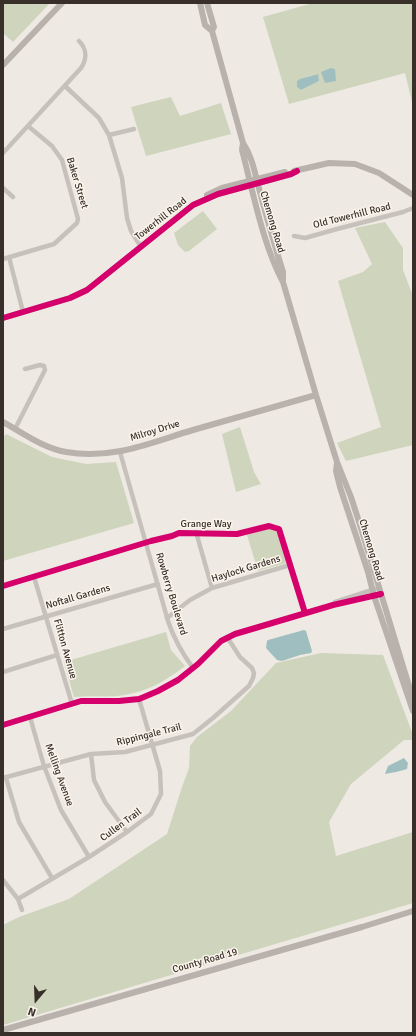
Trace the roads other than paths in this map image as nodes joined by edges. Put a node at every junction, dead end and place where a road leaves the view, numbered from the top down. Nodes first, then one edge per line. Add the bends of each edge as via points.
1 (62, 3) edge
2 (200, 3) edge
3 (207, 3) edge
4 (212, 31) junction
5 (79, 42) dead end
6 (3, 65) edge
7 (65, 86) junction
8 (28, 126) junction
9 (134, 129) dead end
10 (109, 135) junction
11 (3, 153) edge
12 (254, 183) junction
13 (3, 188) edge
14 (413, 195) edge
15 (13, 197) dead end
16 (413, 208) edge
17 (294, 236) dead end
18 (141, 248) junction
19 (9, 257) junction
20 (3, 259) edge
21 (23, 312) junction
22 (3, 318) edge
23 (26, 369) dead end
24 (316, 395) junction
25 (3, 422) edge
26 (15, 429) junction
27 (120, 452) junction
28 (196, 532) junction
29 (146, 543) junction
30 (290, 565) junction
31 (34, 577) junction
32 (158, 584) junction
33 (3, 586) edge
34 (212, 588) junction
35 (375, 591) junction
36 (305, 613) junction
37 (46, 616) junction
38 (167, 618) junction
39 (3, 629) edge
40 (227, 637) junction
41 (58, 655) junction
42 (193, 668) junction
43 (3, 672) edge
44 (139, 699) junction
45 (413, 699) edge
46 (72, 704) junction
47 (413, 711) edge
48 (30, 717) junction
49 (3, 725) edge
50 (153, 746) junction
51 (91, 754) junction
52 (44, 766) junction
53 (4, 778) edge
54 (127, 832) junction
55 (90, 858) junction
56 (52, 878) junction
57 (3, 880) edge
58 (18, 899) junction
59 (22, 910) dead end
60 (413, 911) edge
61 (3, 1030) edge

1 - 6 main road
2 - 4 main road, Chemong Road via 205,25
3 - 4 main road, Chemong Road via 214,27
4 - 12 main road, Chemong Road via 243,143 248,152
5 - 7 street via 85,52 84,64
7 - 8 street
7 - 10 street via 99,118
8 - 11 street
8 - 19 street, Baker Street via 52,146 62,160 78,219 77,223 54,244
9 - 10 street
10 - 18 street via 122,178 127,218
12 - 14 main road, Towerhill Road via 289,171 329,163 355,164 379,173
12 - 18 main road, Towerhill Road via 218,194 194,205
12 - 24 main road, Chemong Road via 283,272
13 - 15 street
16 - 17 street, Old Towerhill Road via 305,238
18 - 21 main road, Towerhill Road via 87,290 70,298
19 - 20 street, Baker Street
19 - 21 street
21 - 22 main road, Towerhill Road
23 - 26 street via 40,365 44,366 45,370
24 - 27 main road, Milroy Drive
24 - 35 main road, Chemong Road via 337,462 336,471 340,487
25 - 26 main road, Milroy Drive
26 - 27 main road, Milroy Drive via 44,445 65,452 91,455
27 - 29 street, Rowberry Boulevard
28 - 29 street, Grange Way via 178,533
28 - 30 street, Grange Way via 237,534 275,526 279,529
28 - 34 street
29 - 31 street, Grange Way
29 - 32 street, Rowberry Boulevard
30 - 34 street, Haylock Gardens
30 - 36 street, Grange Way
31 - 33 street, Grange Way
31 - 37 street, Flitton Avenue
32 - 37 street, Noftall Gardens
32 - 38 street, Rowberry Boulevard
34 - 38 street, Haylock Gardens via 190,600
35 - 36 street
35 - 45 main road, Chemong Road via 381,594
35 - 47 main road, Chemong Road
36 - 40 street
37 - 39 street, Noftall Gardens
37 - 41 street, Flitton Avenue
38 - 42 street, Rowberry Boulevard via 182,653
40 - 42 street
40 - 50 street, Rippingale Trail via 240,657 252,668 254,673 249,686 193,734
41 - 43 street
41 - 46 street, Flitton Avenue
42 - 44 street via 178,680
44 - 46 street via 80,701
44 - 50 street, Cullen Trail
46 - 48 street
48 - 49 street
48 - 52 street, Melling Avenue
50 - 51 street, Rippingale Trail via 125,752
50 - 54 street, Cullen Trail via 160,771 161,794 151,814
51 - 52 street, Rippingale Trail
51 - 54 street via 94,780 105,802
52 - 53 street, Rippingale Trail
52 - 55 street, Melling Avenue via 61,810
53 - 56 street via 19,822
54 - 55 street, Cullen Trail
55 - 56 street, Cullen Trail
56 - 58 street, Cullen Trail
57 - 58 street
58 - 59 street
60 - 61 main road, County Road 19

